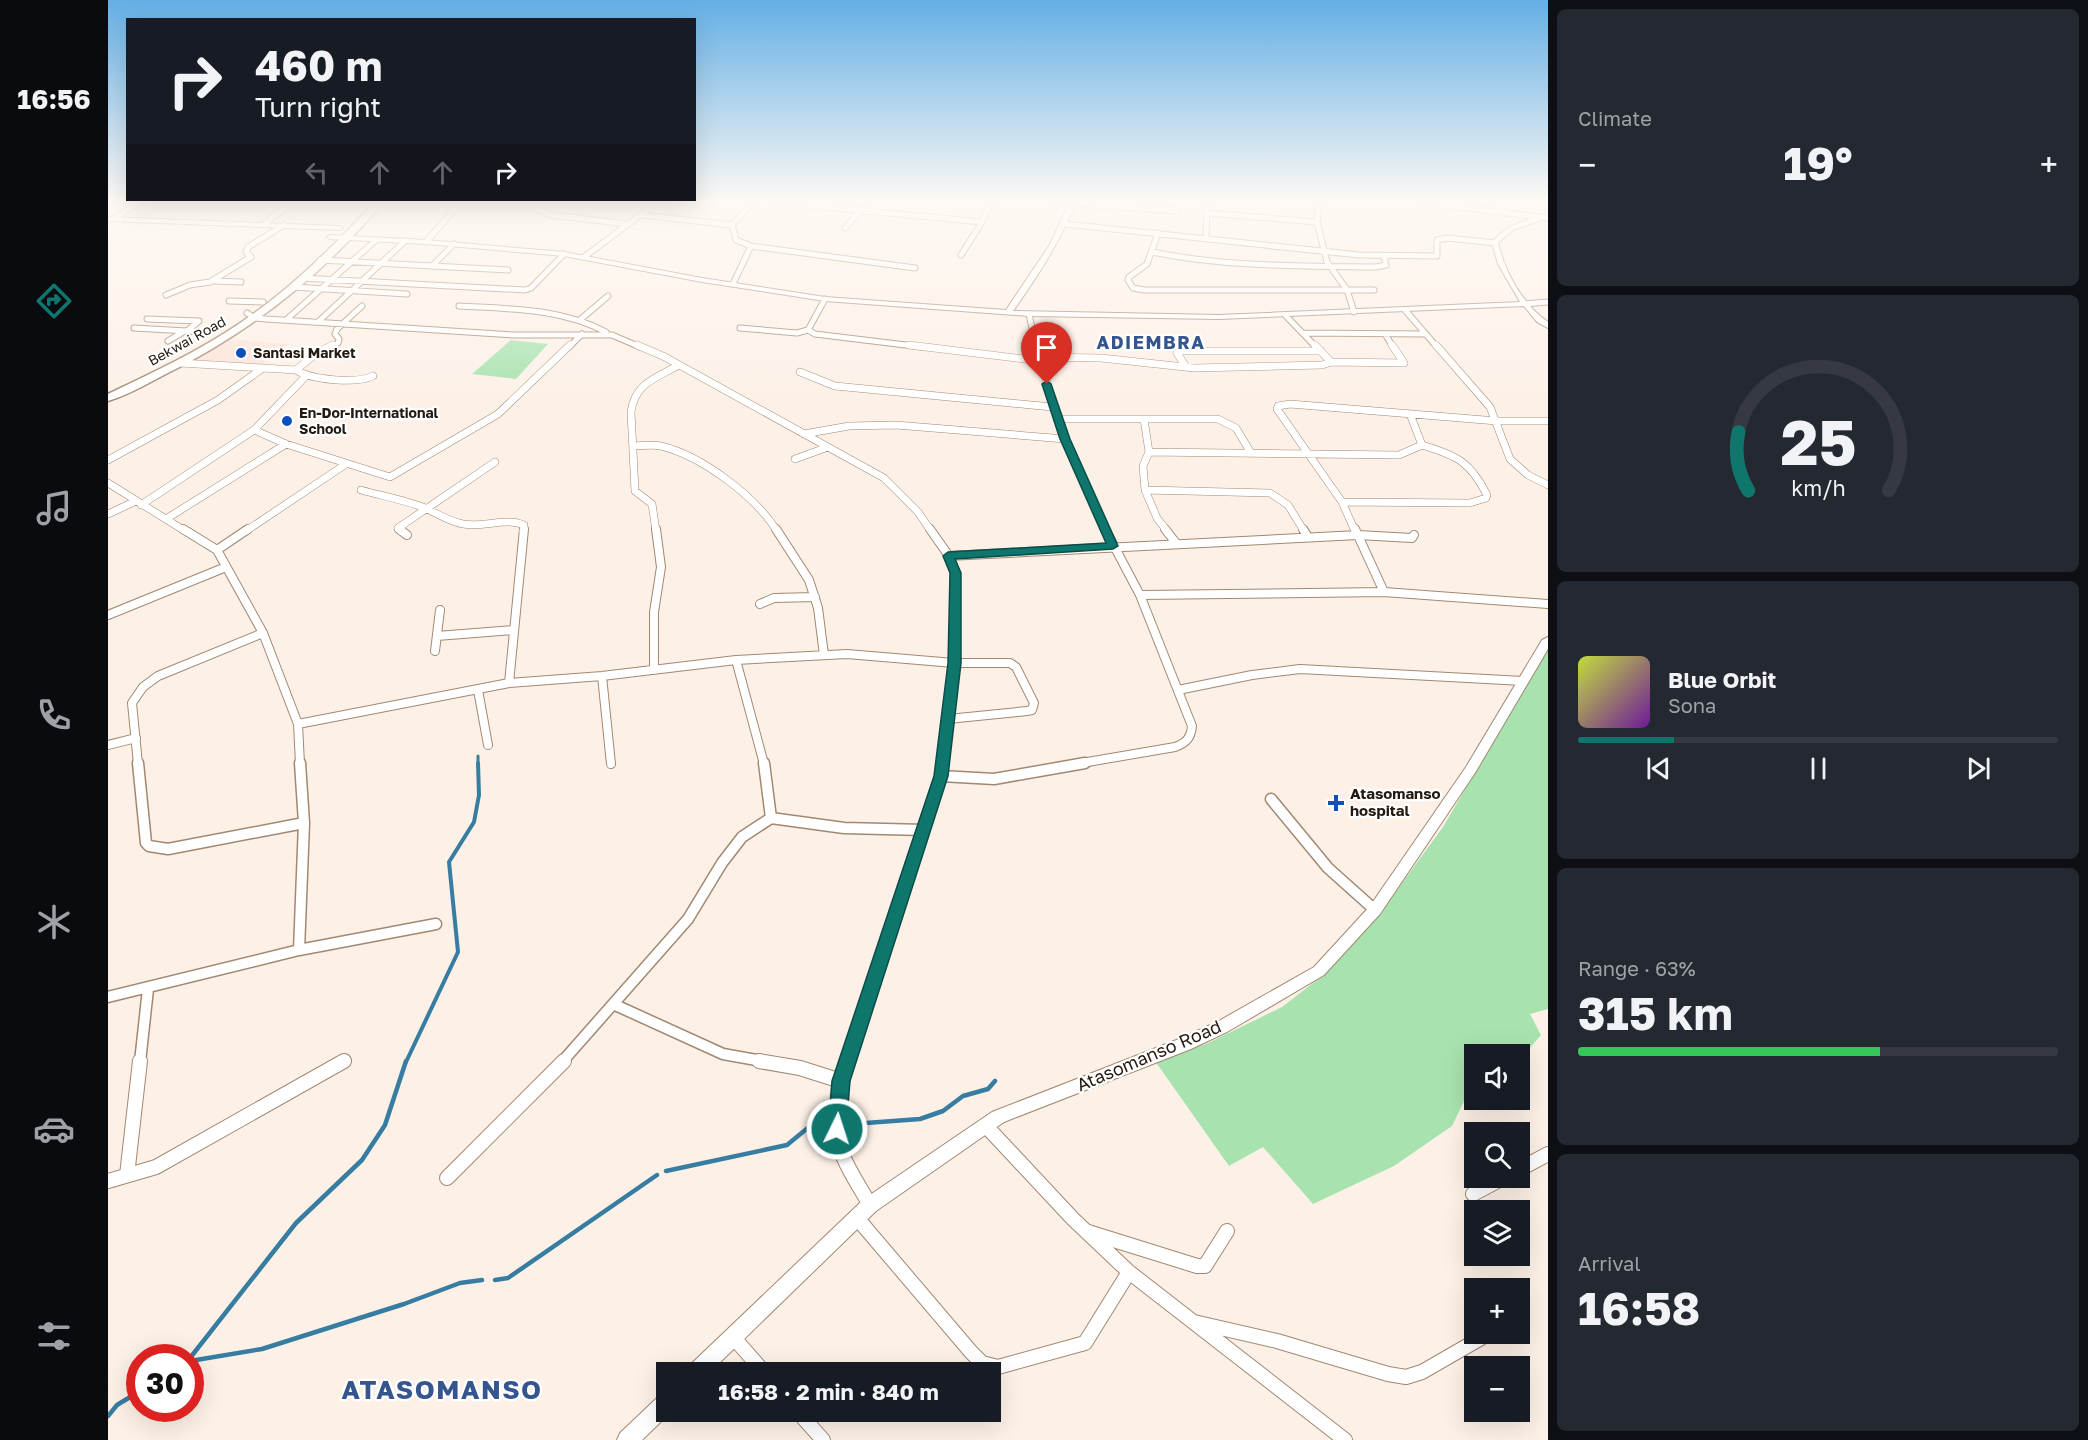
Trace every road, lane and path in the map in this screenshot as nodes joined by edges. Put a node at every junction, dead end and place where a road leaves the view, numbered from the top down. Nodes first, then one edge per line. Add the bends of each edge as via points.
1 (230, 269) edge
2 (297, 269) edge
3 (311, 269) edge
4 (344, 269) edge
5 (372, 269) edge
6 (493, 269) edge
7 (549, 269) edge
8 (649, 269) edge
9 (740, 269) edge
10 (1039, 269) edge
11 (1141, 269) edge
12 (1332, 269) edge
13 (1505, 269) edge
14 (508, 270) dead end
15 (302, 278) junction
16 (212, 280) junction
17 (333, 280) junction
18 (360, 281) junction
19 (241, 282) dead end
20 (733, 284) junction
21 (293, 287) junction
22 (323, 289) junction
23 (350, 290) junction
24 (1347, 290) junction
25 (1374, 290) dead end
26 (407, 294) dead end
27 (166, 295) dead end
28 (608, 296) dead end
29 (825, 299) junction
30 (229, 301) dead end
31 (263, 302) junction
32 (1548, 302) edge
33 (1524, 304) junction
34 (362, 306) dead end
35 (459, 306) dead end
36 (1405, 310) junction
37 (1008, 312) junction
38 (1354, 312) junction
39 (1029, 314) junction
40 (251, 315) junction
41 (1286, 315) junction
42 (147, 319) dead end
43 (286, 320) junction
44 (581, 320) junction
45 (318, 322) junction
46 (343, 324) junction
47 (1548, 326) edge
48 (134, 328) dead end
49 (740, 328) dead end
50 (808, 330) junction
51 (187, 331) junction
52 (210, 333) junction
53 (608, 333) junction
54 (1303, 333) junction
55 (582, 334) junction
56 (1385, 334) junction
57 (1426, 334) junction
58 (168, 341) dead end
59 (1321, 351) junction
60 (1041, 359) junction
61 (1331, 362) junction
62 (180, 363) junction
63 (680, 365) junction
64 (1186, 367) junction
65 (263, 368) junction
66 (296, 370) junction
67 (800, 372) dead end
68 (306, 376) junction
69 (373, 376) dead end
70 (108, 389) edge
71 (108, 398) edge
72 (1053, 407) junction
73 (1410, 414) junction
74 (1057, 419) junction
75 (1144, 419) junction
76 (1497, 421) junction
77 (1548, 421) edge
78 (254, 430) junction
79 (804, 434) junction
80 (1065, 439) junction
81 (286, 444) junction
82 (1422, 445) junction
83 (633, 446) junction
84 (828, 447) junction
85 (1149, 452) junction
86 (1251, 453) junction
87 (1307, 454) junction
88 (795, 459) dead end
89 (108, 460) edge
90 (495, 462) dead end
91 (346, 464) junction
92 (108, 483) edge
93 (1548, 485) edge
94 (361, 490) dead end
95 (1145, 490) junction
96 (1342, 502) junction
97 (139, 503) junction
98 (427, 509) junction
99 (108, 514) edge
100 (166, 519) junction
101 (407, 535) dead end
102 (1358, 535) junction
103 (1414, 535) dead end
104 (1308, 537) junction
105 (1176, 543) junction
106 (1113, 546) junction
107 (217, 550) junction
108 (948, 556) junction
109 (226, 567) junction
110 (1384, 592) junction
111 (1140, 596) junction
112 (814, 597) junction
113 (760, 604) dead end
114 (1548, 604) edge
115 (440, 610) dead end
116 (108, 615) edge
117 (513, 630) junction
118 (263, 633) junction
119 (437, 636) junction
120 (1548, 640) edge
121 (435, 651) dead end
122 (824, 655) junction
123 (736, 660) junction
124 (954, 663) junction
125 (654, 670) junction
126 (602, 676) junction
127 (1523, 681) junction
128 (509, 683) junction
129 (478, 690) junction
130 (1178, 690) junction
131 (948, 719) junction
132 (298, 724) junction
133 (136, 738) junction
134 (108, 745) edge
135 (488, 745) dead end
136 (611, 765) dead end
137 (941, 776) junction
138 (1271, 799) dead end
139 (771, 818) junction
140 (304, 823) junction
141 (924, 830) junction
142 (1375, 910) junction
143 (436, 924) dead end
144 (299, 950) junction
145 (148, 989) junction
146 (108, 997) edge
147 (614, 1004) junction
148 (345, 1060) dead end
149 (841, 1081) junction
150 (986, 1126) junction
151 (1548, 1154) edge
152 (1530, 1164) edge
153 (127, 1175) junction
154 (447, 1178) dead end
155 (108, 1181) edge
156 (1484, 1188) edge
157 (1473, 1194) dead end
158 (870, 1205) junction
159 (857, 1218) junction
160 (1086, 1231) junction
161 (1227, 1231) dead end
162 (1129, 1272) junction
163 (1188, 1321) junction
164 (734, 1338) junction
165 (1471, 1344) edge
166 (708, 1362) edge
167 (755, 1362) edge
168 (656, 1412) edge
169 (807, 1422) edge
170 (627, 1440) edge
171 (823, 1440) edge
172 (1345, 1440) edge

1 - 16 street
2 - 31 highway, Bekwai Road
3 - 15 highway, Bekwai Road
4 - 17 street
5 - 18 street
6 - 14 street
7 - 18 street via 525,290
8 - 20 street
9 - 20 street
10 - 37 street
11 - 24 street via 1129,276 1133,288
12 - 24 street
13 - 33 street
15 - 17 street
15 - 21 highway, Bekwai Road
16 - 19 street
16 - 27 street
17 - 18 street
17 - 22 street
18 - 23 street
20 - 29 street
21 - 22 street
21 - 40 highway, Bekwai Road
22 - 23 street
22 - 43 street
23 - 26 street
23 - 45 street
24 - 25 street
24 - 38 street
28 - 44 street
29 - 37 street
29 - 50 street
30 - 31 street
31 - 40 highway, Bekwai Road
32 - 33 street
33 - 36 street
33 - 47 street
34 - 46 street
35 - 44 street via 545,312
36 - 38 street
36 - 57 street
37 - 39 street
38 - 41 street
39 - 41 street via 1179,318
39 - 60 street
40 - 43 street
40 - 52 highway, Bekwai Road
40 - 62 highway, Bekwai Road
41 - 54 street
42 - 51 street via 199,321
43 - 45 street
44 - 53 street
45 - 46 street
46 - 55 street via 513,335
46 - 66 street via 335,334 338,343 318,352
48 - 51 street
49 - 50 street via 797,333
50 - 60 street
51 - 52 street
52 - 58 street via 178,333
52 - 70 highway, Bekwai Road via 168,360
53 - 55 street
53 - 63 street
54 - 56 street
54 - 59 street
55 - 91 street via 498,414 390,477
56 - 57 street
56 - 61 street via 1404,363
57 - 76 street via 1490,407
59 - 61 street
59 - 64 street via 1180,351 1177,353
60 - 64 street via 1101,358
60 - 72 street
61 - 64 street
62 - 65 street
62 - 71 highway, Bekwai Road
63 - 79 street
63 - 83 street via 636,393 630,424
65 - 66 street
65 - 89 street via 218,400
66 - 68 street
67 - 72 street via 835,386
68 - 69 street via 363,381
68 - 78 street
72 - 74 street
73 - 76 street
73 - 82 street
73 - 87 street via 1278,406
74 - 75 street
74 - 80 street
75 - 85 street
75 - 86 street via 1210,418 1227,422 1236,428
76 - 77 street
76 - 93 street via 1510,459 1528,475
78 - 81 street
78 - 97 street
79 - 80 street via 849,426 896,425
79 - 84 street
80 - 106 street
81 - 91 street
81 - 100 street
82 - 87 street via 1393,455
82 - 96 street via 1465,460 1477,474 1486,498 1470,503
83 - 112 street via 665,446 743,491 786,541 809,580
83 - 125 street via 635,492 652,504 661,567 654,612
84 - 88 street
84 - 108 street via 890,482 918,512
85 - 86 street
85 - 95 street via 1143,466
86 - 87 street
87 - 96 street
90 - 98 street
91 - 107 street
92 - 97 street
94 - 98 street
95 - 104 street via 1270,493 1288,504
95 - 105 street via 1157,518
96 - 102 street
97 - 99 street
97 - 100 street
98 - 101 street via 398,528
98 - 117 street via 431,515 478,526 517,522 524,525
100 - 107 street
102 - 103 street
102 - 104 street
102 - 110 street
104 - 105 street
105 - 106 street
106 - 108 street
106 - 111 street
107 - 109 street
108 - 124 street via 956,573
109 - 116 street
109 - 118 street
110 - 111 street
110 - 114 street
111 - 130 street
112 - 113 street via 774,598
112 - 122 street
115 - 119 street
117 - 119 street
117 - 128 street
118 - 132 street
118 - 133 street via 145,685 132,703
119 - 121 street
120 - 127 street, Atasomanso Road
122 - 123 street
122 - 124 street
123 - 125 street
123 - 139 street via 763,756
124 - 131 street
124 - 131 street via 1014,665 1035,707
125 - 126 street
126 - 128 street
126 - 136 street
127 - 130 street via 1300,669
127 - 142 street, Atasomanso Road via 1472,770
128 - 129 street
129 - 132 street
129 - 135 street
130 - 137 street via 1192,726 1191,736 1175,747 994,779
131 - 137 street
132 - 140 street
133 - 134 street
133 - 140 street via 149,846 168,849
137 - 141 street
138 - 142 street via 1328,868
139 - 141 street via 844,828
139 - 147 street via 742,837 688,919
140 - 144 street
141 - 149 street
142 - 150 street, Atasomanso Road via 1319,971 1284,992 1185,1044
143 - 144 street
144 - 145 street
145 - 146 street
145 - 153 street
147 - 149 street via 723,1054 801,1068
147 - 154 street
148 - 153 street via 156,1167
149 - 158 street via 837,1129 842,1155
150 - 158 street, Atasomanso Road
150 - 160 street
151 - 152 street
153 - 155 street
156 - 157 street
158 - 159 street, Atasomanso Road
159 - 162 street via 971,1352 982,1362 998,1367 1085,1343
159 - 164 street, Atasomanso Road
160 - 161 street via 1197,1266 1205,1266 1212,1258
160 - 162 street
162 - 163 street
163 - 165 street via 1406,1377
163 - 172 street
164 - 166 street, Atasomanso Road
164 - 167 street
168 - 170 street
169 - 171 street

